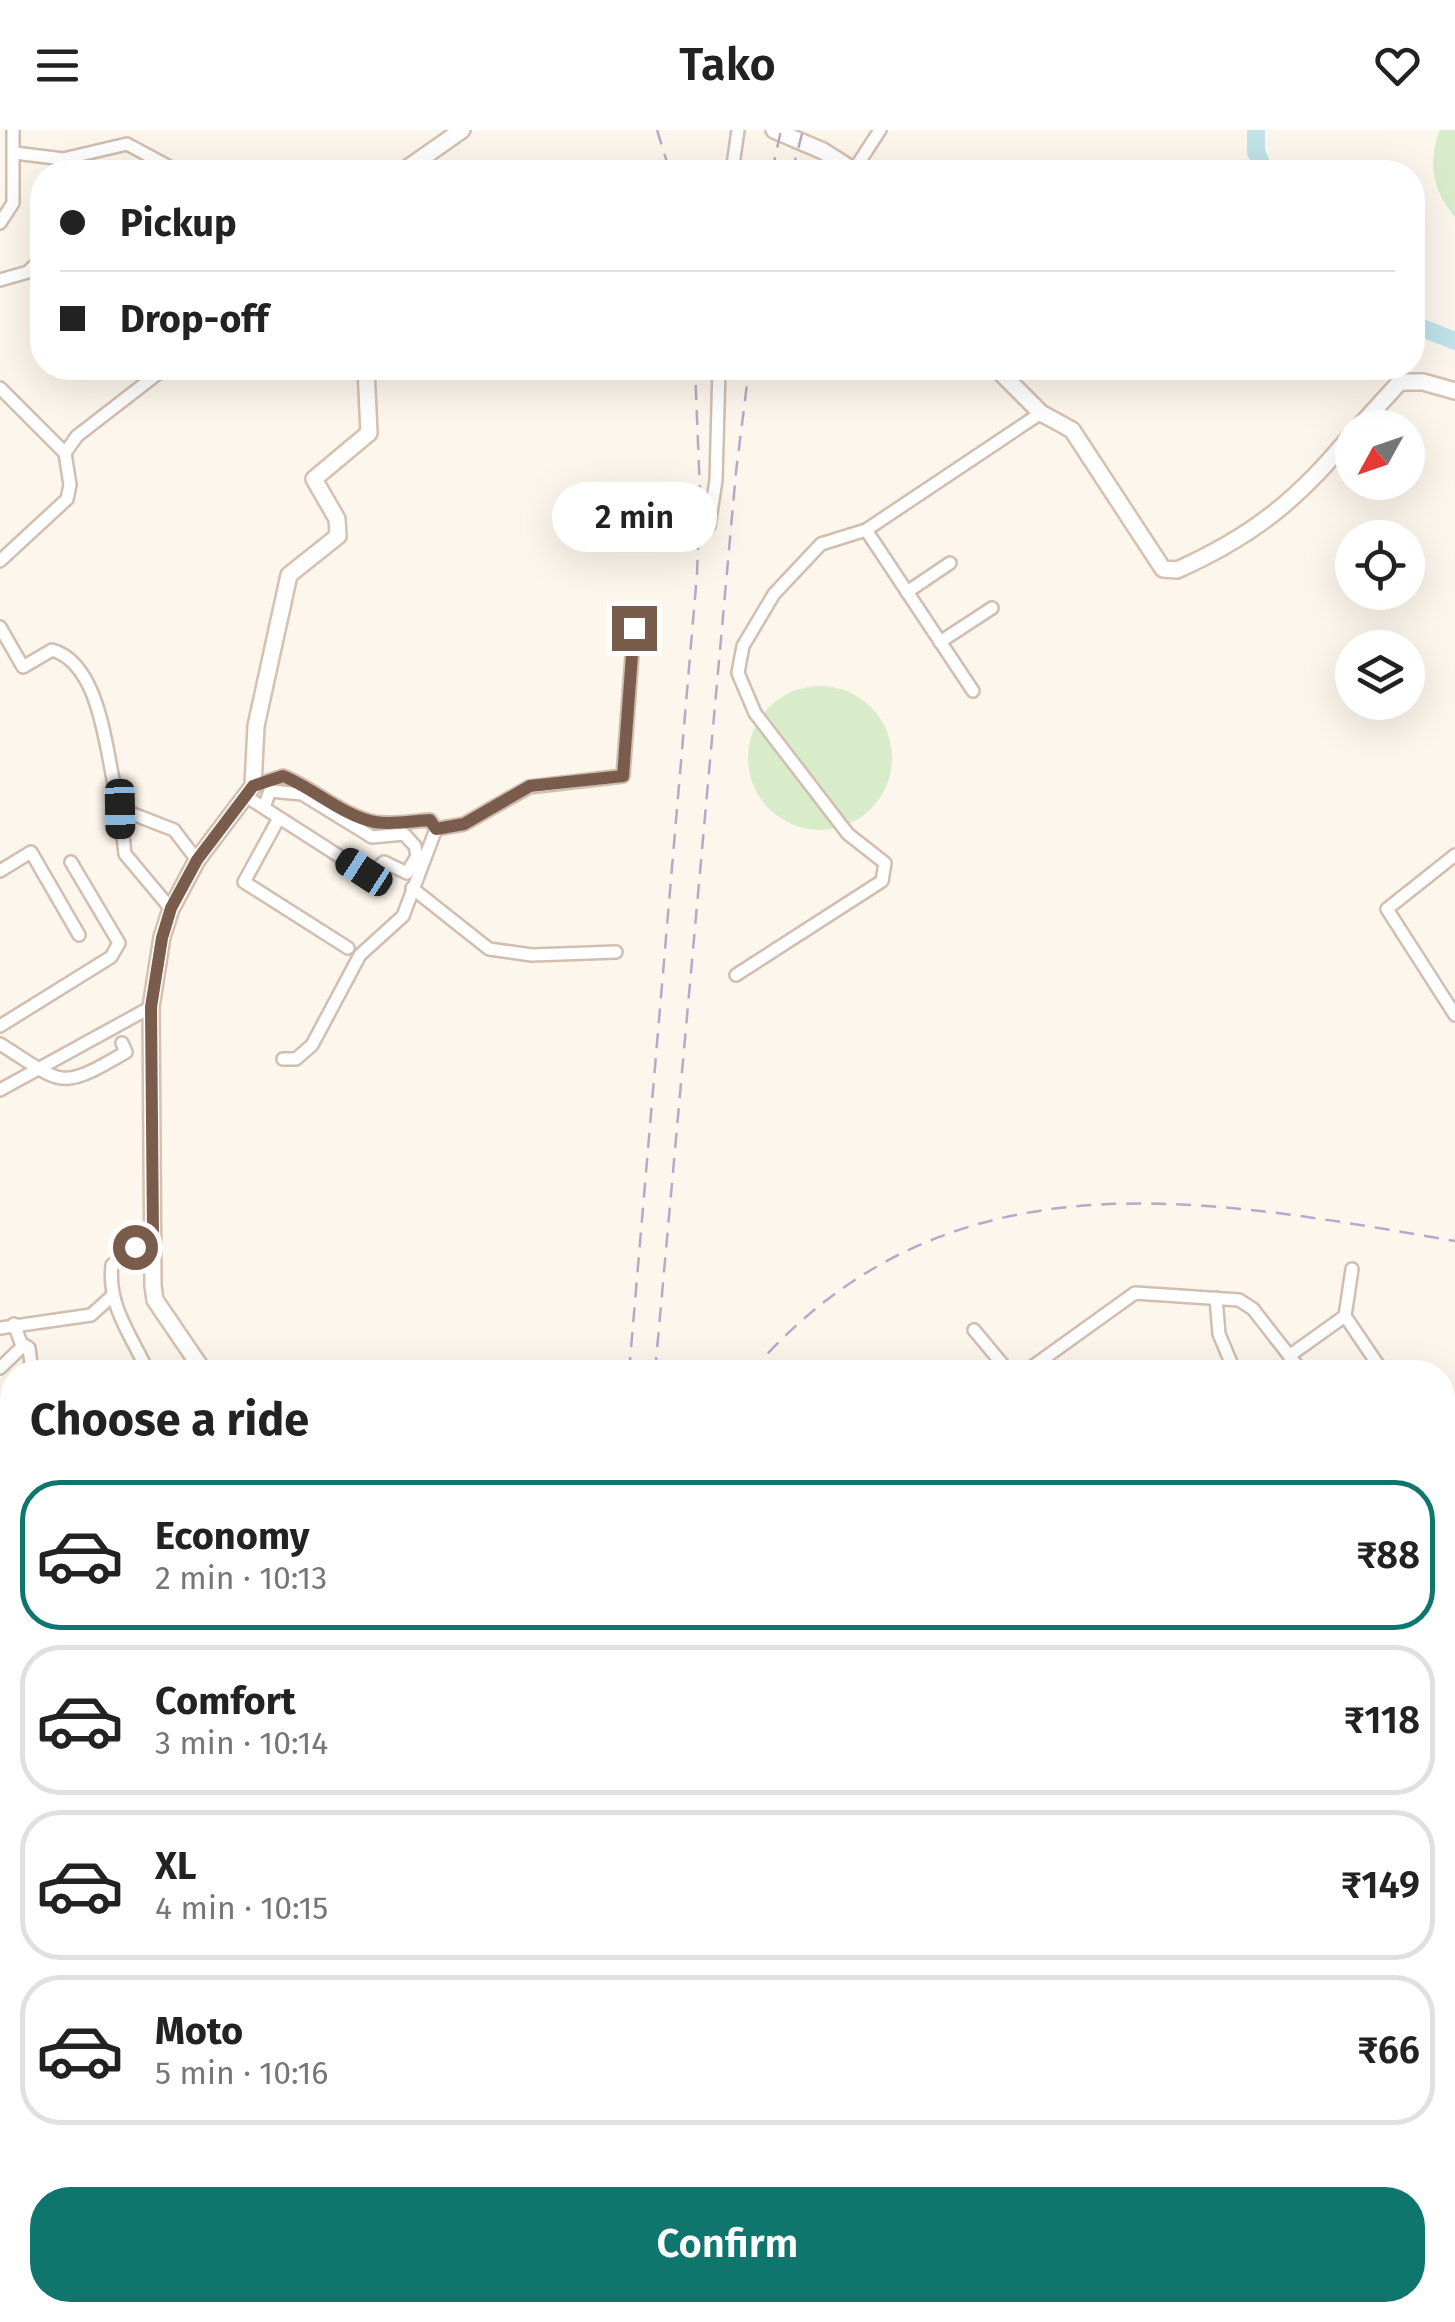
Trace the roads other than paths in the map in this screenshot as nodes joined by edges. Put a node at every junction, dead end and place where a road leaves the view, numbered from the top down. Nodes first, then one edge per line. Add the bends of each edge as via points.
1 (13, 130) edge
2 (462, 130) edge
3 (738, 130) edge
4 (774, 130) edge
5 (880, 130) edge
6 (15, 153) junction
7 (157, 160) edge
8 (419, 160) edge
9 (734, 160) edge
10 (833, 160) edge
11 (862, 160) edge
12 (0, 223) edge
13 (30, 270) edge
14 (0, 280) edge
15 (150, 380) edge
16 (367, 380) edge
17 (719, 380) edge
18 (1008, 380) edge
19 (0, 388) edge
20 (1455, 391) edge
21 (1374, 410) edge
22 (1041, 413) junction
23 (65, 453) junction
24 (1335, 453) edge
25 (709, 526) dead end
26 (866, 530) junction
27 (0, 562) edge
28 (950, 563) dead end
29 (906, 592) junction
30 (992, 608) dead end
31 (0, 627) edge
32 (634, 628) dead end
33 (940, 642) junction
34 (972, 691) dead end
35 (250, 791) junction
36 (264, 807) junction
37 (120, 809) junction
38 (279, 818) junction
39 (436, 829) junction
40 (1455, 855) edge
41 (197, 860) junction
42 (70, 862) dead end
43 (0, 871) edge
44 (412, 888) junction
45 (171, 908) junction
46 (79, 935) dead end
47 (348, 948) dead end
48 (616, 952) dead end
49 (736, 975) dead end
50 (151, 1007) junction
51 (1455, 1016) edge
52 (0, 1026) edge
53 (122, 1043) dead end
54 (0, 1044) edge
55 (283, 1060) dead end
56 (42, 1070) junction
57 (0, 1090) edge
58 (153, 1236) junction
59 (1352, 1269) dead end
60 (111, 1297) junction
61 (1216, 1298) junction
62 (1345, 1316) junction
63 (14, 1324) junction
64 (0, 1328) edge
65 (974, 1330) dead end
66 (23, 1346) junction
67 (1289, 1356) junction
68 (8, 1360) edge
69 (30, 1360) edge
70 (141, 1360) edge
71 (196, 1360) edge
72 (999, 1360) edge
73 (1042, 1360) edge
74 (1230, 1360) edge
75 (1292, 1360) edge
76 (1375, 1360) edge

1 - 6 street
2 - 8 street
3 - 9 street
4 - 10 street
5 - 11 street
6 - 7 street via 64,159 127,144
6 - 12 street via 13,203
13 - 14 street
15 - 23 street via 77,436
16 - 35 street via 370,433 314,479 337,519 338,536 289,575 256,726
17 - 25 street
18 - 22 street
19 - 23 street
20 - 21 street via 1400,382
22 - 24 street via 1072,430 1163,569 1212,554 1286,508
22 - 26 street
23 - 27 street via 66,498
26 - 29 street
26 - 49 street via 820,544 799,564 743,646 738,673 756,713 824,804 884,863 882,881
28 - 29 street
29 - 33 street
30 - 33 street
31 - 37 street via 23,667 52,650 80,671 102,723
32 - 39 street via 623,776 530,786 464,824
33 - 34 street
35 - 36 street
35 - 39 street via 283,776 356,816 377,823 430,820
35 - 41 street
36 - 38 street
36 - 38 street via 270,790 302,794 372,837 404,834 415,846 415,863 407,873 380,862 370,874
37 - 41 street via 174,830
37 - 45 street via 125,854
38 - 47 street via 244,882
39 - 44 street
40 - 51 street via 1387,908
41 - 45 street
42 - 52 street via 119,943 111,957
43 - 46 street via 30,852
44 - 48 street via 489,948 532,955
44 - 55 street via 404,916 360,955 312,1046
45 - 50 street
50 - 56 street
50 - 58 street
53 - 56 street via 126,1052 77,1080 56,1080
54 - 56 street
56 - 57 street
58 - 60 street via 112,1265
58 - 71 street via 156,1300
59 - 62 street
60 - 63 street via 91,1315
60 - 70 street
61 - 67 street via 1253,1309
61 - 73 street via 1136,1293
61 - 74 street
62 - 67 street
62 - 76 street
63 - 64 street
63 - 66 street
65 - 72 street
66 - 68 street
66 - 69 street
67 - 75 street

